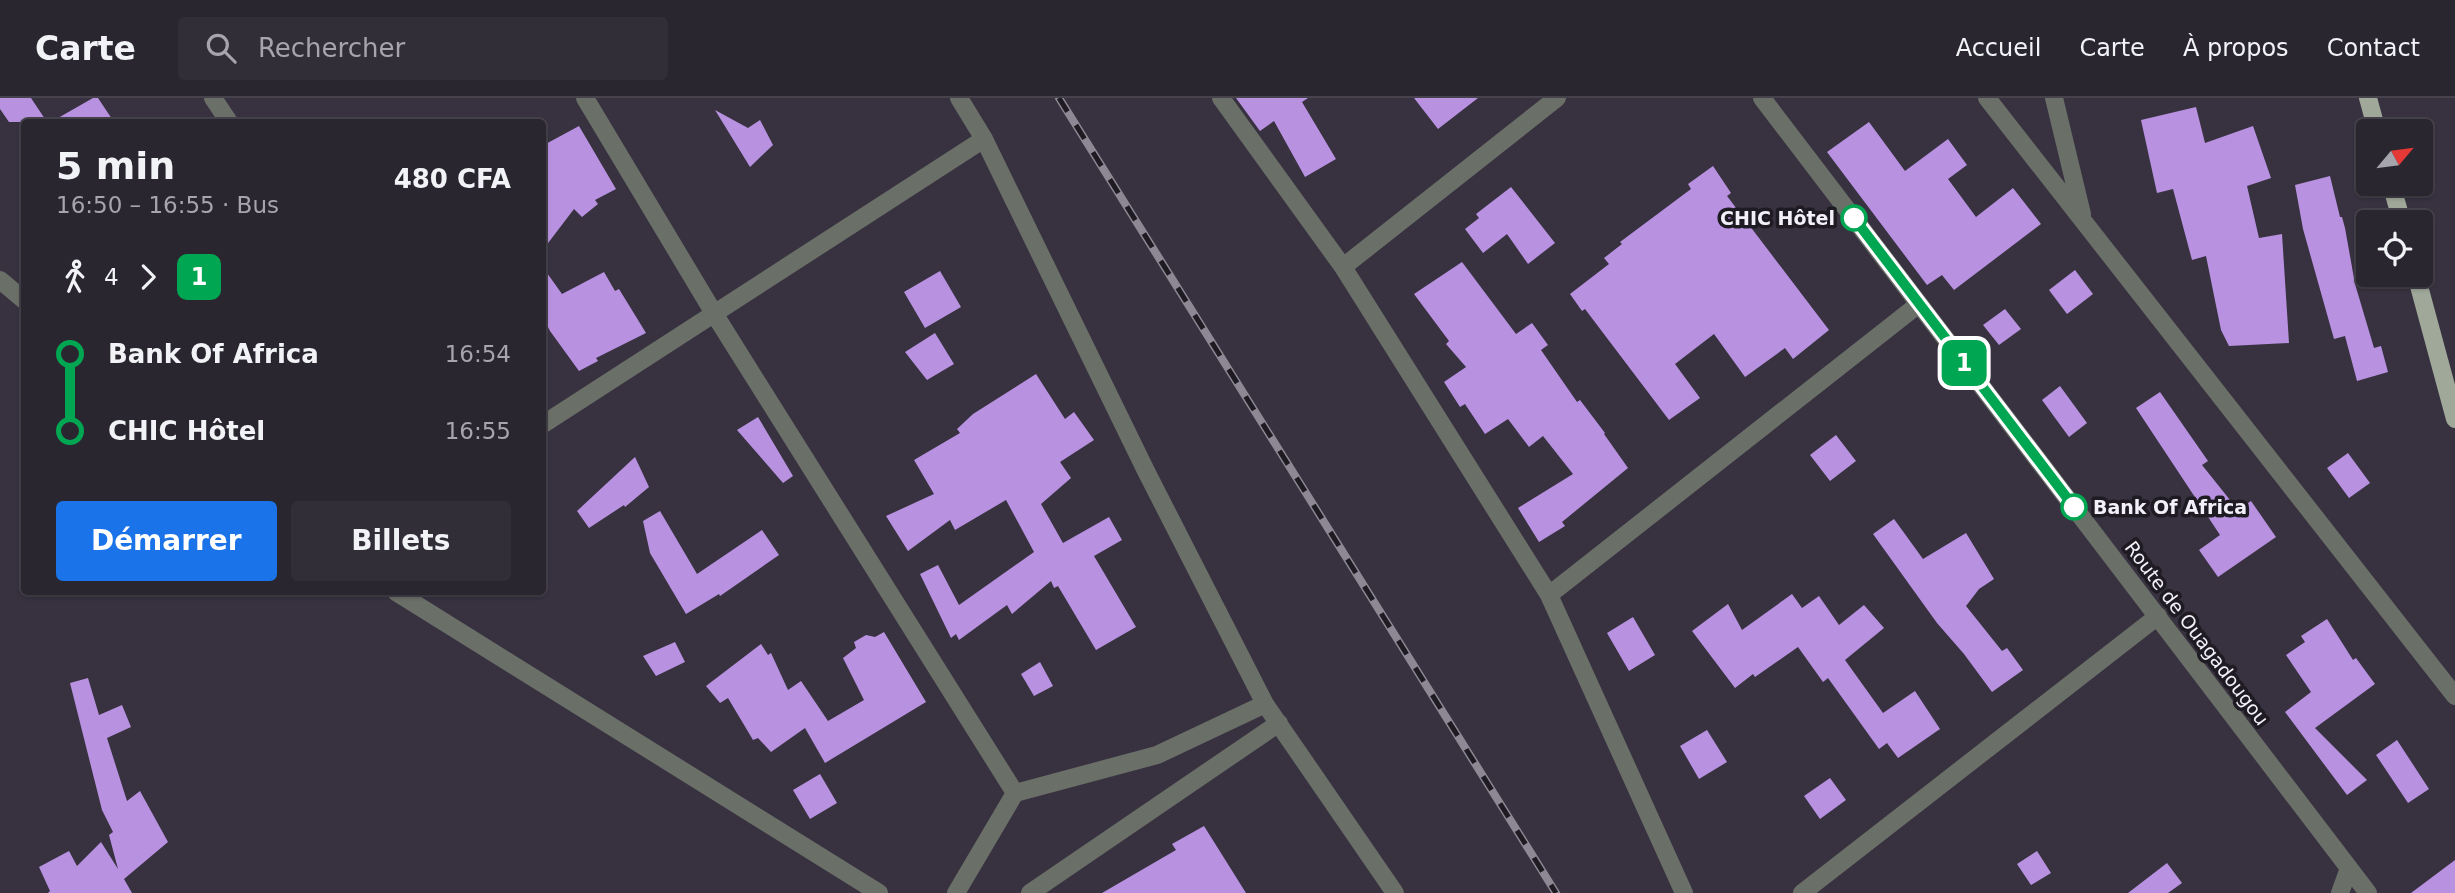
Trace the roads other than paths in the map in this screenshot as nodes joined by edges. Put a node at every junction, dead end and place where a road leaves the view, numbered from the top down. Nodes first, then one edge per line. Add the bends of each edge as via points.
1 (213, 98) edge
2 (585, 98) edge
3 (959, 98) edge
4 (1221, 98) edge
5 (1557, 98) edge
6 (1762, 98) edge
7 (1987, 98) edge
8 (2054, 98) edge
9 (2368, 98) edge
10 (227, 119) edge
11 (2374, 119) edge
12 (984, 139) junction
13 (2084, 222) junction
14 (1343, 267) junction
15 (0, 280) edge
16 (2419, 287) edge
17 (21, 298) edge
18 (1919, 304) junction
19 (715, 315) junction
20 (2455, 419) edge
21 (546, 422) edge
22 (401, 595) edge
23 (1549, 595) junction
24 (2158, 616) junction
25 (2455, 696) edge
26 (1265, 704) junction
27 (1279, 723) junction
28 (1015, 793) junction
29 (2349, 868) junction
30 (879, 893) edge
31 (957, 893) edge
32 (1030, 893) edge
33 (1395, 893) edge
34 (1684, 893) edge
35 (1802, 893) edge
36 (2340, 893) edge
37 (2368, 893) edge

1 - 10 street
2 - 19 street
3 - 12 street
4 - 14 street
5 - 14 street
6 - 18 street, Route de Ouagadougou
7 - 13 street
8 - 13 street
9 - 11 main road
12 - 19 street
12 - 26 street
13 - 25 street
14 - 23 street
15 - 17 street
16 - 20 main road
18 - 23 street
18 - 24 street, Route de Ouagadougou
19 - 21 street
19 - 28 street
22 - 30 street
23 - 34 street
24 - 29 street, Route de Ouagadougou
24 - 35 street
26 - 27 street
26 - 28 street via 1157,755
27 - 32 street
27 - 33 street
28 - 31 street
29 - 36 street
29 - 37 street, Route de Ouagadougou

